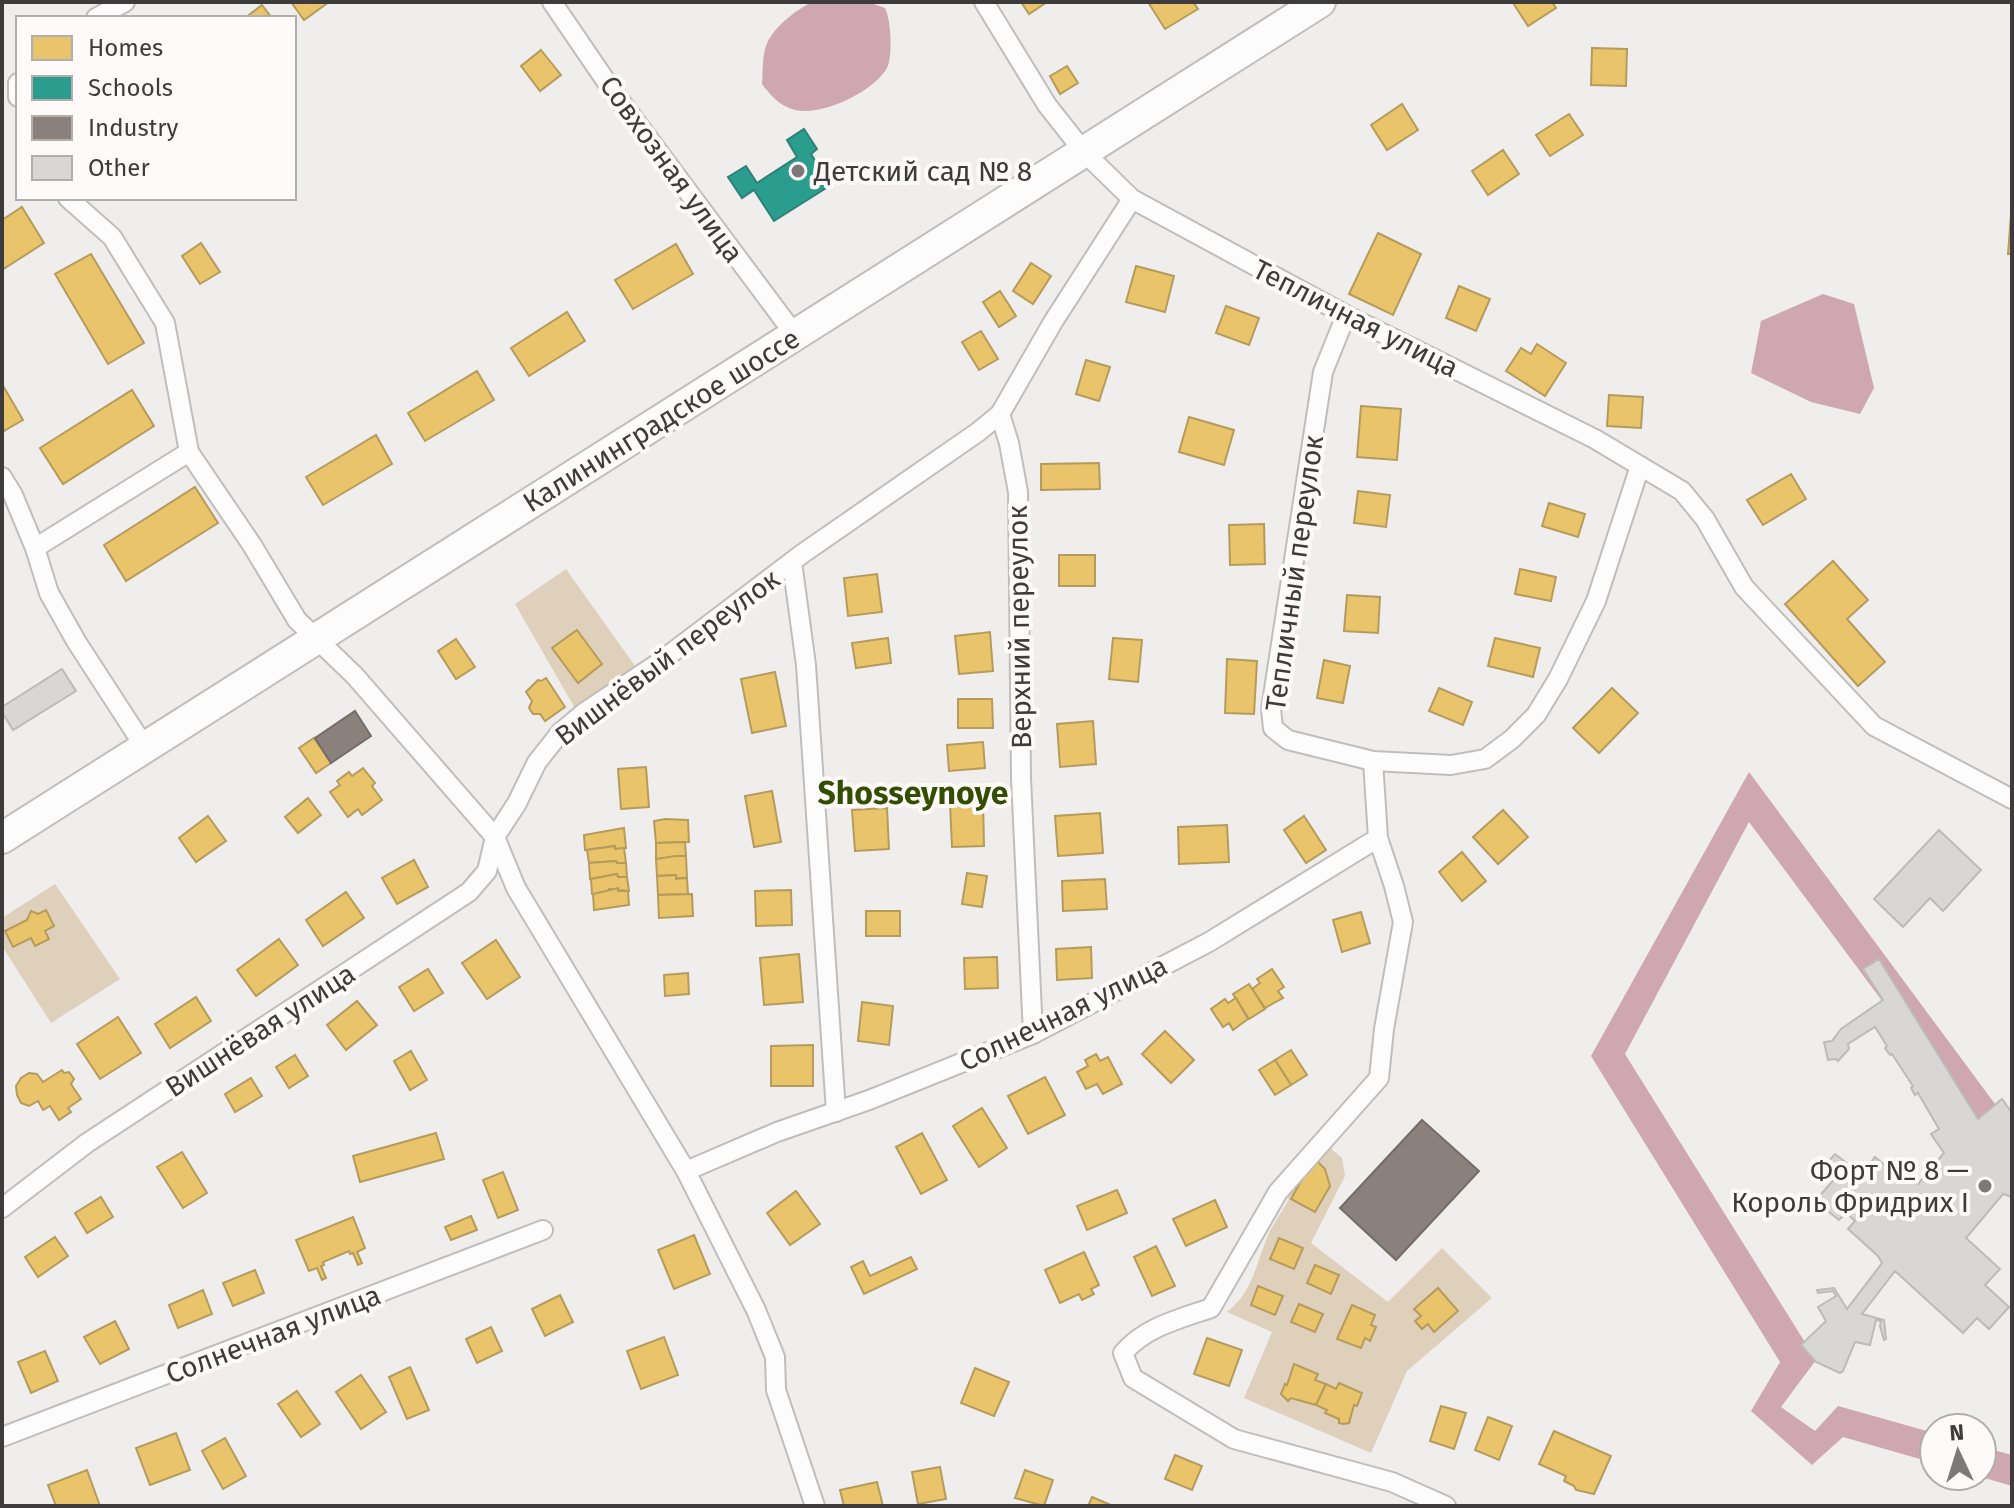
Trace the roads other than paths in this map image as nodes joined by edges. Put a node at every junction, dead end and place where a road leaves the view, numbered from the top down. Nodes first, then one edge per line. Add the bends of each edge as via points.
1 (125, 2) edge
2 (552, 2) edge
3 (984, 2) edge
4 (1320, 2) edge
5 (100, 16) edge
6 (1084, 152) junction
7 (1132, 199) junction
8 (70, 200) edge
9 (1346, 315) junction
10 (795, 335) junction
11 (1000, 414) junction
12 (189, 452) junction
13 (1640, 466) junction
14 (2, 477) edge
15 (35, 548) junction
16 (792, 562) junction
17 (316, 639) junction
18 (144, 746) junction
19 (1373, 761) junction
20 (2012, 799) edge
21 (495, 837) junction
22 (2, 838) edge
23 (1378, 838) junction
24 (1033, 1034) junction
25 (836, 1112) junction
26 (686, 1171) junction
27 (2, 1208) edge
28 (543, 1230) dead end
29 (2, 1437) edge
30 (815, 1506) edge
31 (1446, 1506) edge

1 - 5 street
2 - 10 street, Совхозная улица
3 - 6 street via 1047,105
4 - 6 main road, Калининградское шоссе
6 - 7 street, Тепличная улица
6 - 10 main road, Калининградское шоссе
7 - 9 street, Тепличная улица
7 - 11 street
8 - 12 street via 112,237 165,323
9 - 13 street, Тепличная улица
9 - 19 street, Тепличный переулок via 1323,372 1271,709 1273,728 1288,740
10 - 17 main road, Калининградское шоссе
11 - 16 street, Вишнёвый переулок
11 - 24 street, Верхний переулок via 1018,492 1021,778
12 - 15 street
12 - 17 street via 297,620
13 - 19 street via 1596,601 1536,715 1485,759 1451,765
13 - 20 street, Тепличная улица via 1682,491 1705,519 1744,587 1874,726
14 - 15 street
15 - 18 street via 49,593
16 - 21 street, Вишнёвый переулок via 560,733 537,762
16 - 25 street via 806,665
17 - 18 main road, Калининградское шоссе
17 - 21 street via 355,676
18 - 22 main road, Калининградское шоссе
19 - 23 street
21 - 26 street via 516,888
21 - 27 street, Вишнёвая улица via 487,871 469,892 87,1143
23 - 24 street, Солнечная улица via 1209,942
23 - 31 street via 1403,922 1379,1078 1278,1192 1211,1308 1153,1329 1123,1353 1133,1378 1234,1439 1392,1482
24 - 25 street, Солнечная улица
25 - 26 street, Солнечная улица
26 - 30 street via 775,1357 776,1390
28 - 29 street, Солнечная улица

